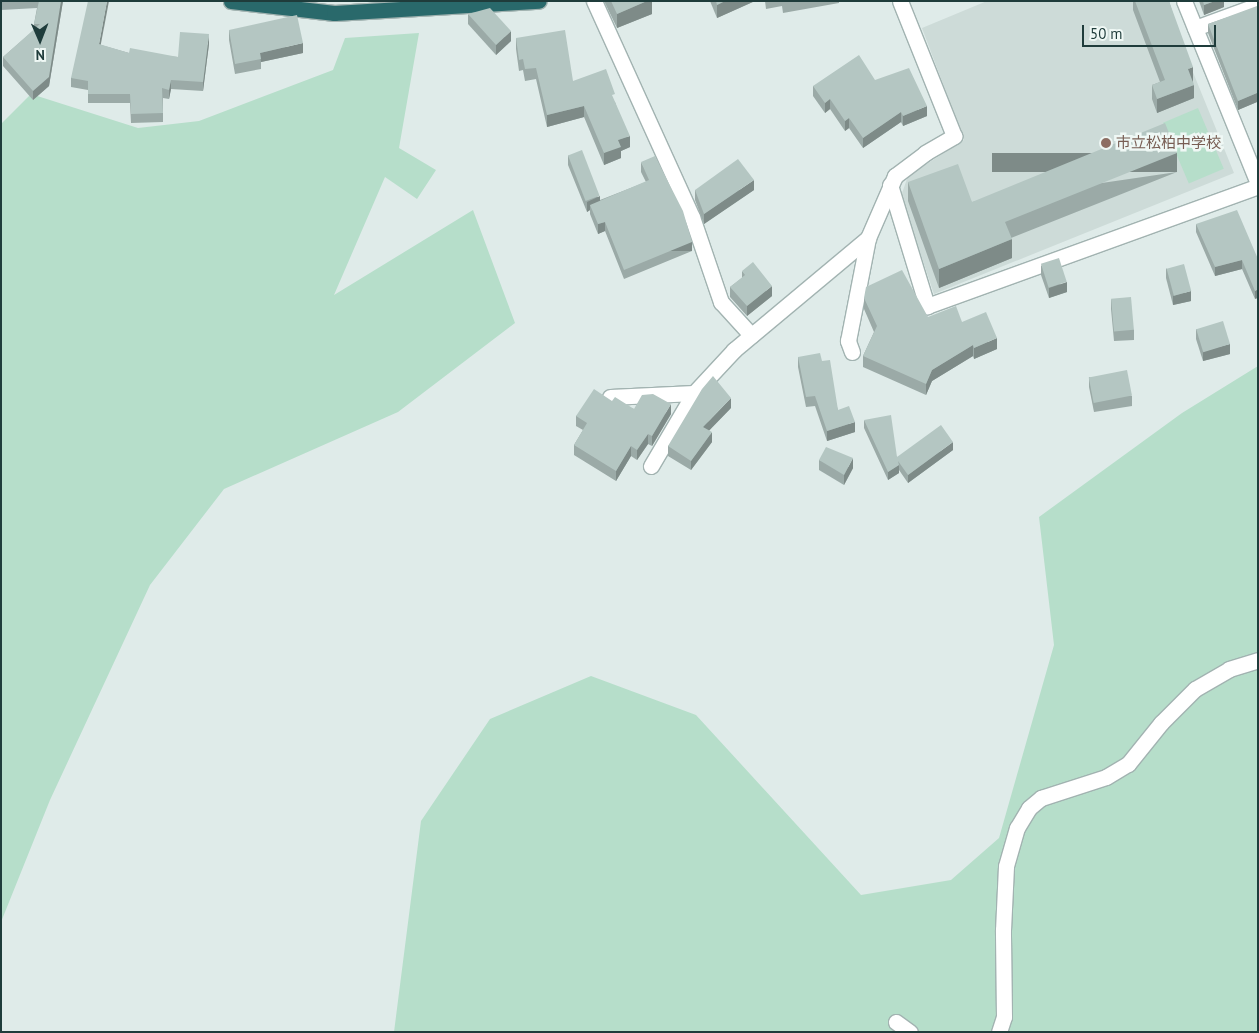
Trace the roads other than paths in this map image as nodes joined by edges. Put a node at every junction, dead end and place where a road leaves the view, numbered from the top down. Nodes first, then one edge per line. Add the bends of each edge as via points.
1 (231, 1) edge
2 (539, 1) edge
3 (594, 1) edge
4 (900, 1) edge
5 (1184, 1) edge
6 (494, 3) edge
7 (1258, 5) edge
8 (1195, 28) junction
9 (890, 185) junction
10 (1258, 185) edge
11 (868, 238) junction
12 (751, 335) junction
13 (852, 352) dead end
14 (694, 393) junction
15 (610, 397) edge
16 (651, 466) dead end
17 (1258, 660) edge
18 (896, 1022) dead end
19 (910, 1032) edge
20 (999, 1032) edge

1 - 6 highway via 334,13
2 - 6 highway
3 - 12 street via 692,217 720,302
4 - 9 street via 954,136 895,176
5 - 8 street
7 - 8 street
8 - 10 street
9 - 10 street via 928,306
9 - 11 street
11 - 12 street
11 - 13 street via 848,341
12 - 14 street
14 - 15 street
14 - 16 street
17 - 20 street via 1228,669 1196,689 1161,723 1128,764 1106,777 1041,798 1029,808 1017,828 1006,866 1002,930 1004,1017
18 - 19 street

